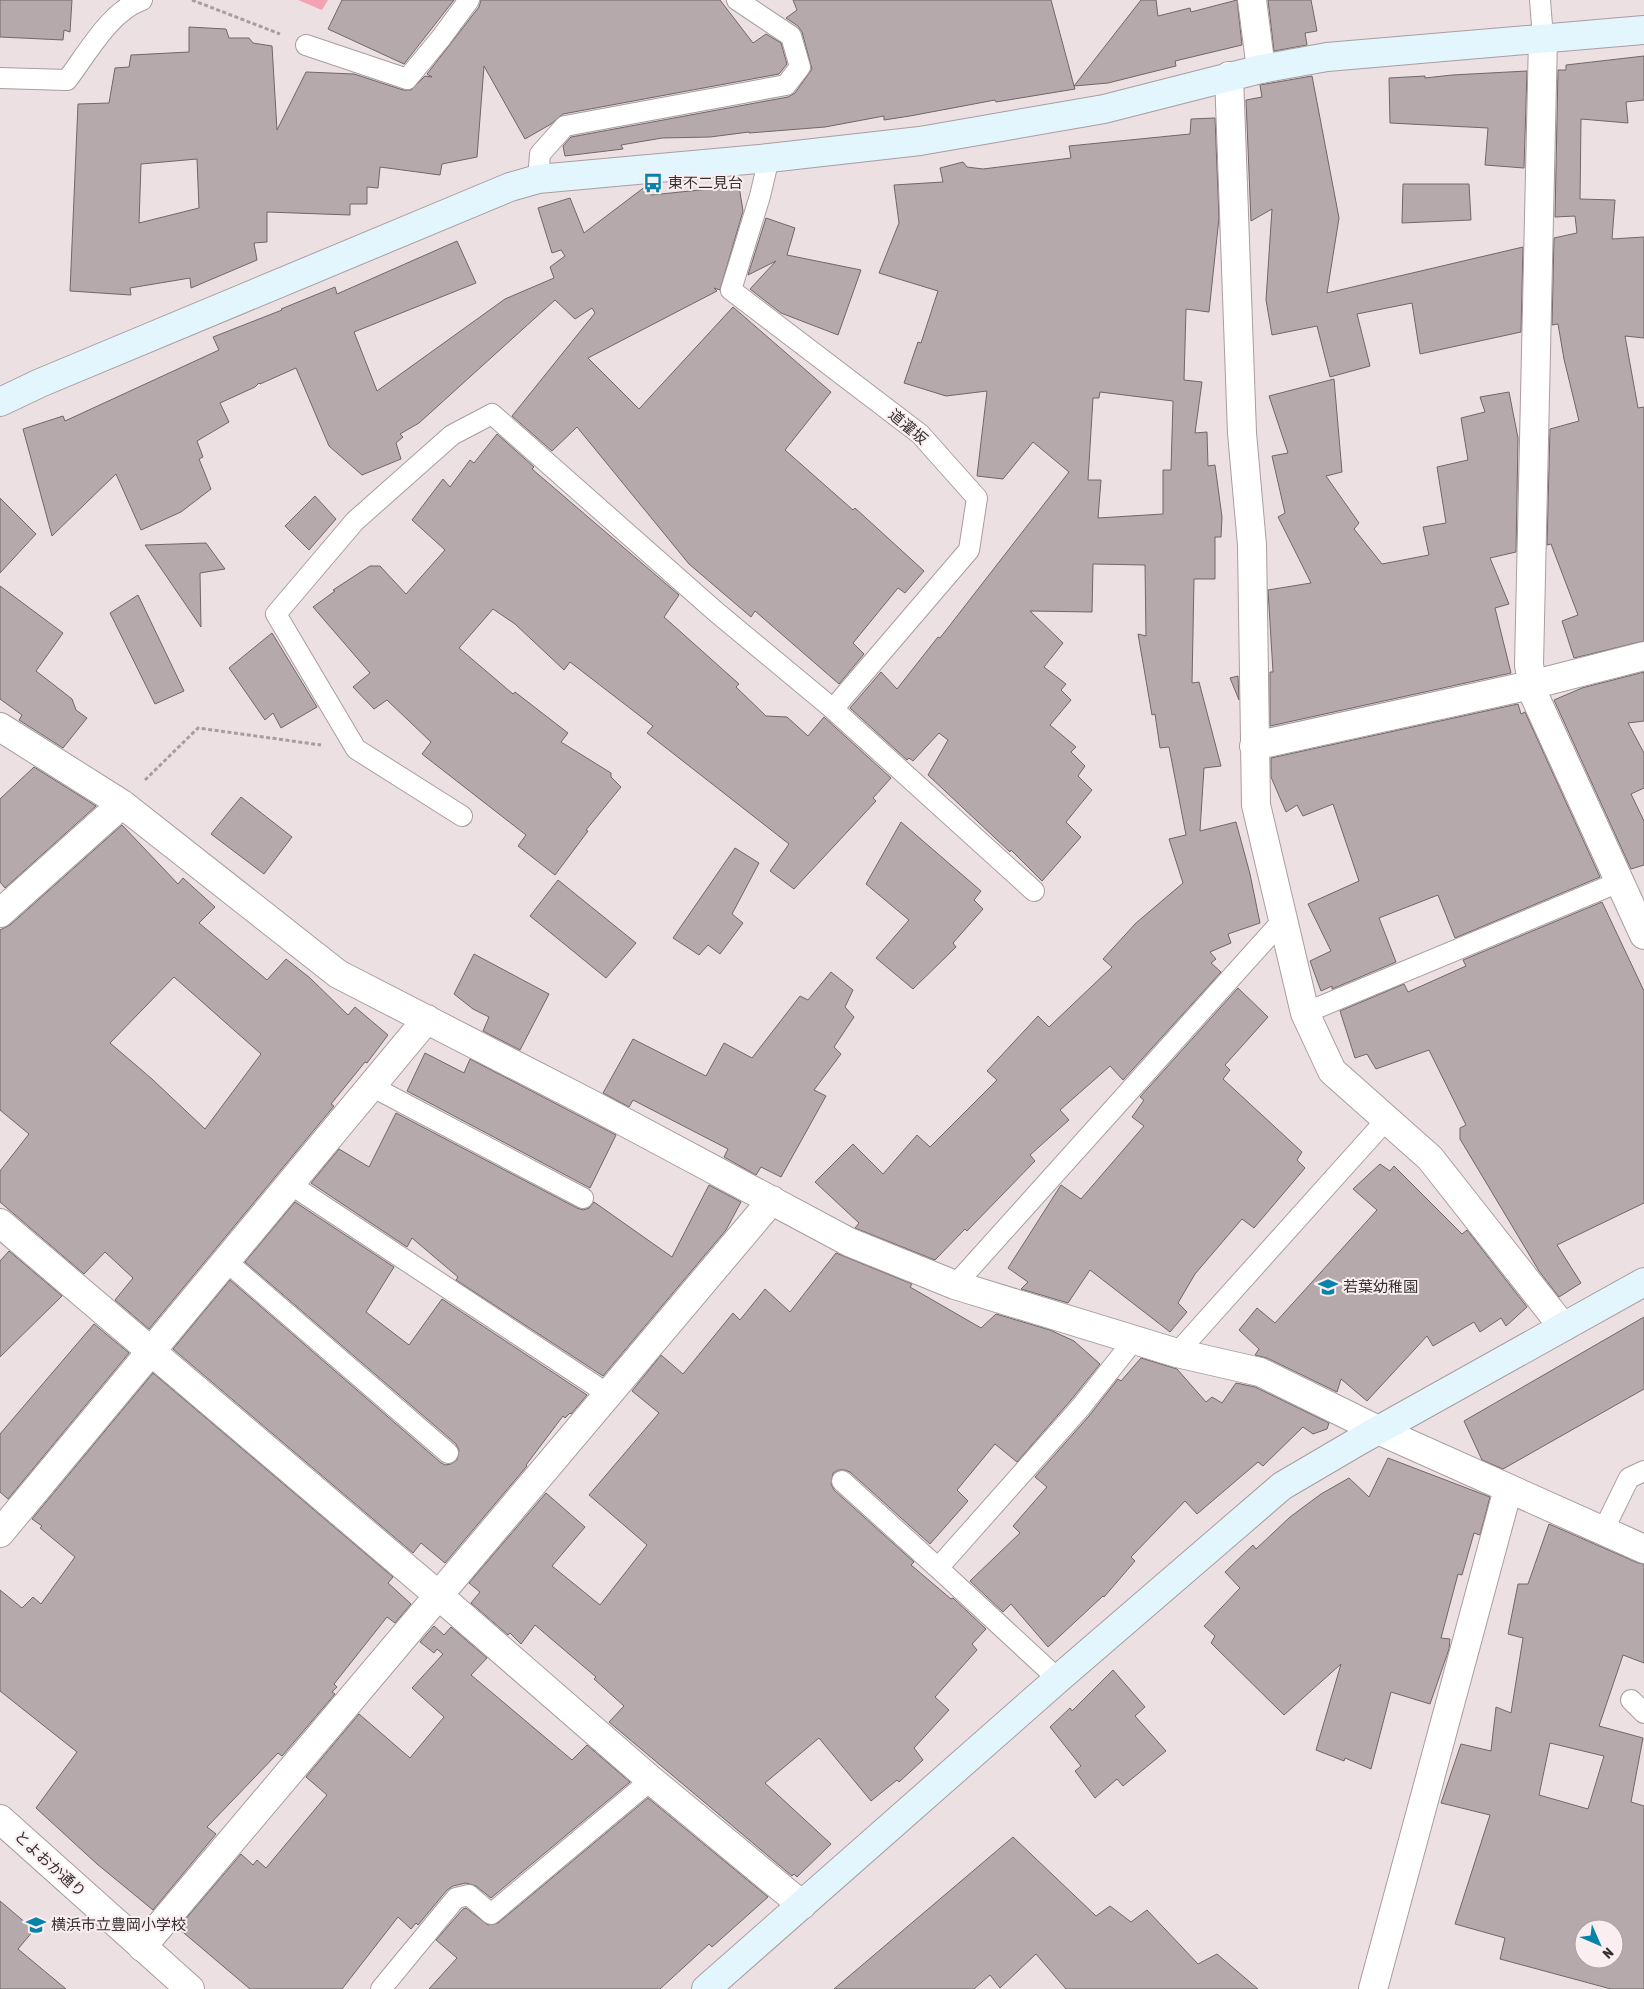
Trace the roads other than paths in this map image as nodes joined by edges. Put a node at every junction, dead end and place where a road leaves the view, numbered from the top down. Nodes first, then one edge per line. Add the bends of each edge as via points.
1 (142, 0) edge
2 (468, 0) edge
3 (737, 0) edge
4 (1252, 0) edge
5 (1540, 0) edge
6 (1644, 30) edge
7 (1543, 38) junction
8 (306, 45) road end
9 (1261, 69) junction
10 (1229, 76) junction
11 (0, 78) edge
12 (769, 158) junction
13 (538, 179) junction
14 (0, 402) edge
15 (1644, 656) edge
16 (1532, 684) junction
17 (833, 709) junction
18 (0, 727) edge
19 (1254, 746) junction
20 (122, 804) junction
21 (462, 816) dead end
22 (1619, 882) junction
23 (1034, 892) dead end
24 (0, 912) edge
25 (1283, 920) junction
26 (1644, 935) edge
27 (1305, 1013) junction
28 (427, 1019) junction
29 (371, 1086) junction
30 (1386, 1119) junction
31 (290, 1184) junction
32 (583, 1198) dead end
33 (772, 1200) junction
34 (0, 1224) edge
35 (226, 1261) junction
36 (1644, 1282) edge
37 (955, 1285) junction
38 (1563, 1327) junction
39 (1134, 1340) junction
40 (150, 1352) junction
41 (1177, 1353) junction
42 (608, 1394) junction
43 (1378, 1430) junction
44 (448, 1453) dead end
45 (1644, 1471) edge
46 (842, 1481) dead end
47 (1508, 1489) junction
48 (1603, 1531) junction
49 (0, 1533) edge
50 (1644, 1549) edge
51 (938, 1568) junction
52 (438, 1595) junction
53 (1058, 1678) junction
54 (651, 1780) junction
55 (0, 1819) edge
56 (802, 1905) junction
57 (142, 1947) junction
58 (190, 1989) edge
59 (381, 1989) edge
60 (706, 1989) edge
61 (1373, 1989) edge

1 - 11 lane via 115,16 67,80
2 - 8 lane via 407,79
3 - 13 lane via 791,36 800,67 786,84 565,126 540,154
4 - 9 street
5 - 7 lane
6 - 7 street
7 - 9 street via 1326,57
7 - 16 street via 1529,665
9 - 10 street
10 - 12 street via 1094,110 920,141
10 - 19 street via 1242,433 1252,545
12 - 13 street
12 - 17 lane, 道灌坂 via 731,290 920,434 977,498 969,550
13 - 14 street via 510,187
15 - 16 street
16 - 19 street
16 - 22 street
17 - 21 lane via 715,611 492,414 452,435 355,521 276,614 356,750
17 - 23 lane
18 - 20 street
19 - 25 street via 1256,805
20 - 24 street
20 - 28 street via 338,974
22 - 26 street
22 - 27 lane
25 - 27 street
25 - 37 lane
27 - 30 street via 1332,1071
28 - 29 street
28 - 33 street
29 - 31 street
29 - 32 lane
30 - 38 street via 1430,1158
30 - 41 lane
31 - 35 street
31 - 42 lane
33 - 37 street via 849,1242
33 - 42 street
34 - 40 street
35 - 40 street
35 - 44 lane
36 - 38 street
37 - 39 street
38 - 43 street
39 - 41 street
39 - 51 lane via 1080,1408
40 - 49 street
40 - 52 street
41 - 43 street via 1260,1372
42 - 52 street
43 - 47 street
43 - 53 street via 1282,1486
45 - 48 lane via 1629,1478
46 - 51 lane
47 - 48 street
47 - 61 street
48 - 50 street
51 - 53 lane
52 - 54 street
52 - 57 street
53 - 56 street
54 - 56 street
54 - 59 lane via 491,1914 469,1895 456,1898
55 - 57 street, とよおか通り
56 - 60 street
57 - 58 street, とよおか通り

